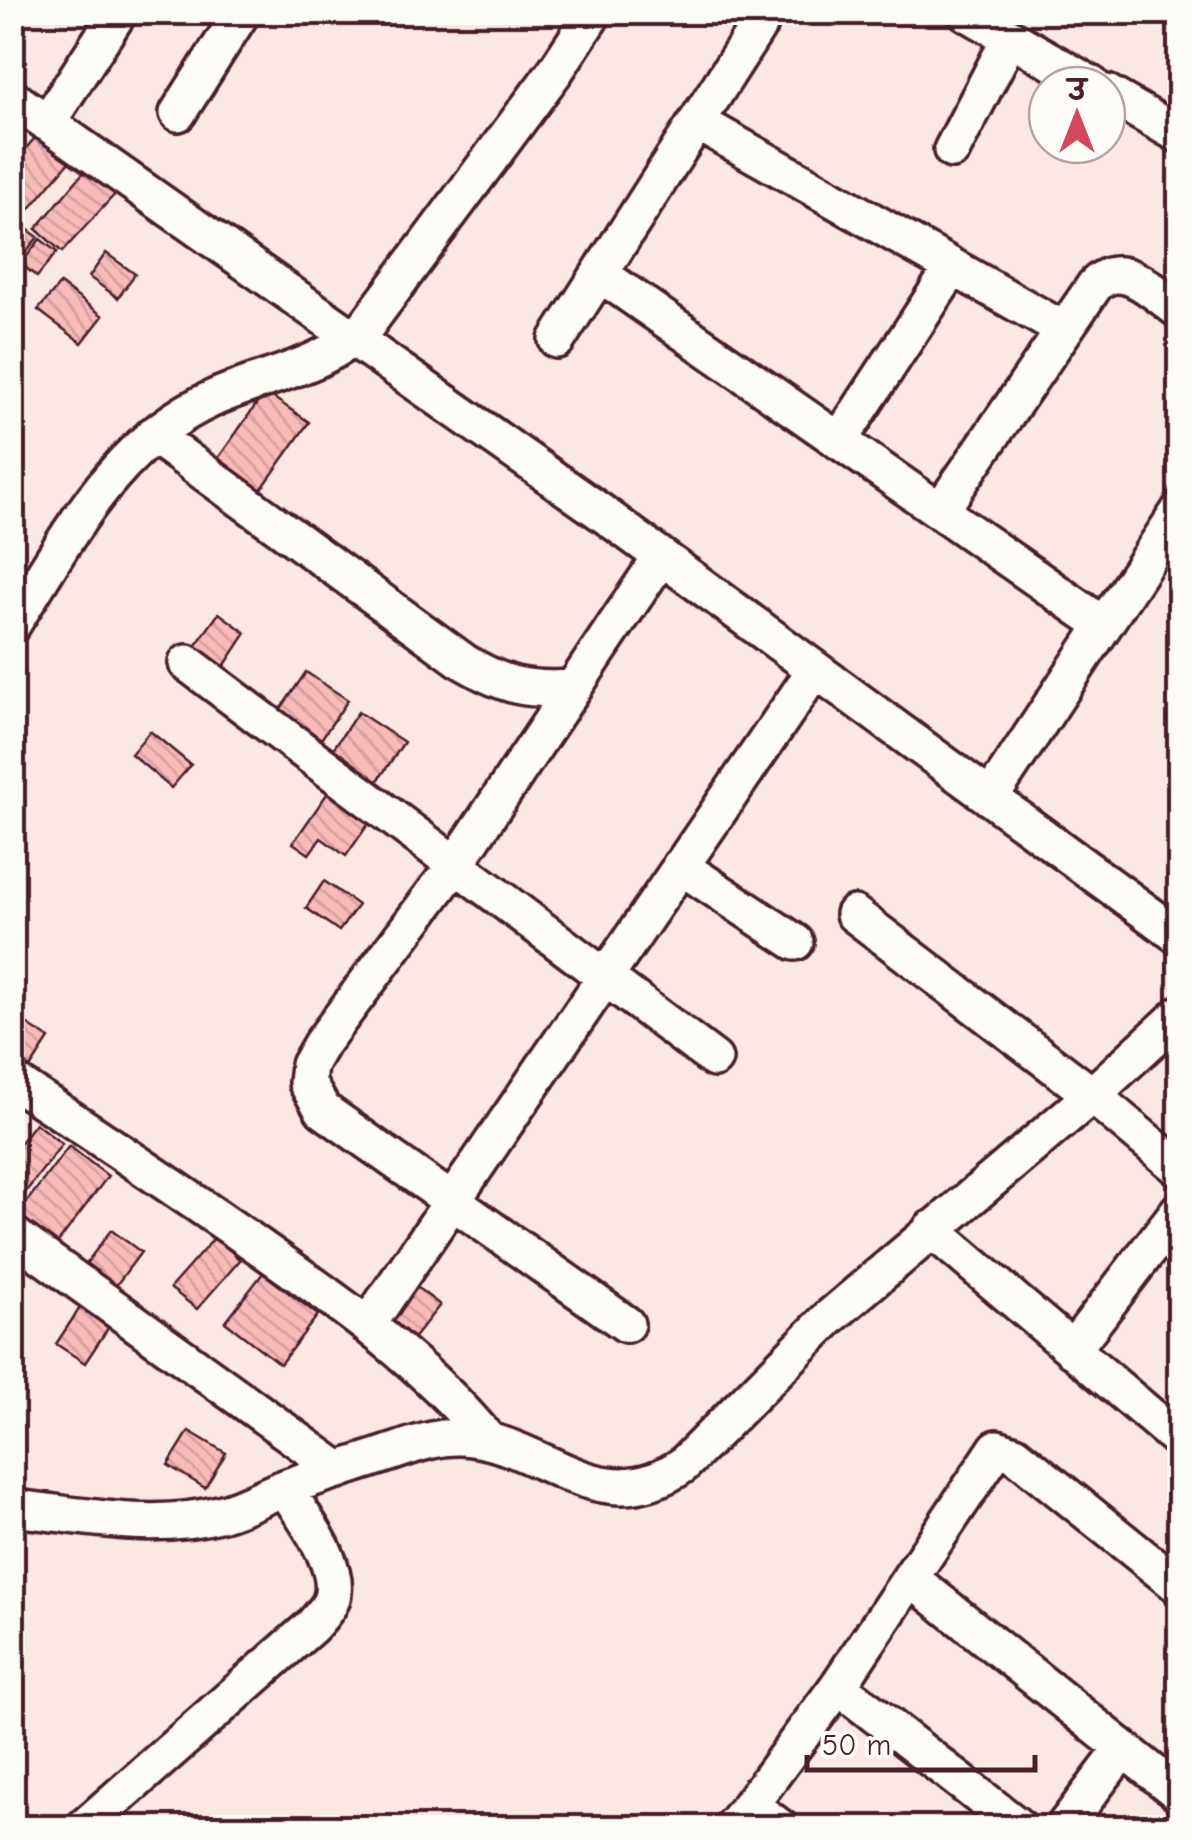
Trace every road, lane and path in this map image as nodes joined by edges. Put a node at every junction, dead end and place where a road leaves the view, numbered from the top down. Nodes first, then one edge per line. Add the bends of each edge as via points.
1 (119, 12) edge
2 (242, 12) edge
3 (594, 12) edge
4 (766, 12) edge
5 (990, 22) edge
6 (1060, 65) edge
7 (12, 98) edge
8 (1127, 105) edge
9 (178, 113) dead end
10 (47, 123) junction
11 (699, 123) junction
12 (1180, 135) edge
13 (952, 150) dead end
14 (953, 267) junction
15 (600, 274) junction
16 (1180, 310) edge
17 (1064, 330) junction
18 (353, 340) junction
19 (557, 340) dead end
20 (153, 435) junction
21 (839, 441) junction
22 (1180, 510) edge
23 (940, 511) junction
24 (662, 557) junction
25 (13, 623) edge
26 (1102, 624) junction
27 (187, 662) dead end
28 (815, 670) junction
29 (573, 688) junction
30 (990, 798) junction
31 (454, 865) junction
32 (680, 866) junction
33 (854, 914) dead end
34 (1180, 937) edge
35 (795, 942) dead end
36 (604, 978) junction
37 (1180, 1014) edge
38 (714, 1059) dead end
39 (12, 1080) edge
40 (1092, 1094) junction
41 (1180, 1169) edge
42 (453, 1200) junction
43 (1180, 1210) edge
44 (931, 1229) junction
45 (12, 1234) edge
46 (369, 1324) junction
47 (626, 1324) dead end
48 (1072, 1350) junction
49 (1176, 1431) edge
50 (490, 1441) junction
51 (340, 1470) junction
52 (285, 1488) junction
53 (12, 1508) edge
54 (910, 1578) junction
55 (1180, 1587) edge
56 (838, 1686) junction
57 (1123, 1749) junction
58 (1180, 1794) edge
59 (740, 1816) edge
60 (83, 1828) edge
61 (781, 1828) edge
62 (1020, 1828) edge
63 (1063, 1828) edge

1 - 10 street
2 - 9 street
3 - 18 street
4 - 11 street
5 - 6 street
5 - 13 street
7 - 10 street
8 - 12 street
10 - 18 street
11 - 14 street
11 - 15 street
14 - 17 street
14 - 21 street
15 - 19 street
15 - 21 street
16 - 17 street via 1134,279 1106,274
17 - 23 street
18 - 20 street via 212,398
18 - 24 street
20 - 25 street via 106,478
20 - 29 street via 464,662 513,687
21 - 23 street
22 - 26 street
23 - 26 street
24 - 28 street
24 - 29 street
26 - 30 street
27 - 31 street
28 - 30 street
28 - 32 street
29 - 31 street
30 - 34 street
31 - 36 street
31 - 42 street via 321,1044 307,1084 323,1110
32 - 35 street
32 - 36 street
33 - 40 street
36 - 38 street
36 - 42 street
37 - 40 street
39 - 46 street
40 - 41 street
40 - 44 street
42 - 46 street
42 - 47 street
43 - 48 street
44 - 48 street
44 - 50 street via 664,1477 621,1486 577,1478
45 - 51 street
46 - 50 street
48 - 49 street
50 - 51 street via 426,1441
51 - 52 street
52 - 53 street via 228,1512 161,1524
52 - 60 street via 332,1566 327,1609
54 - 55 street via 991,1454 1002,1448
54 - 56 street
54 - 57 street
56 - 59 street
56 - 62 street
57 - 58 street
57 - 63 street
59 - 61 street

